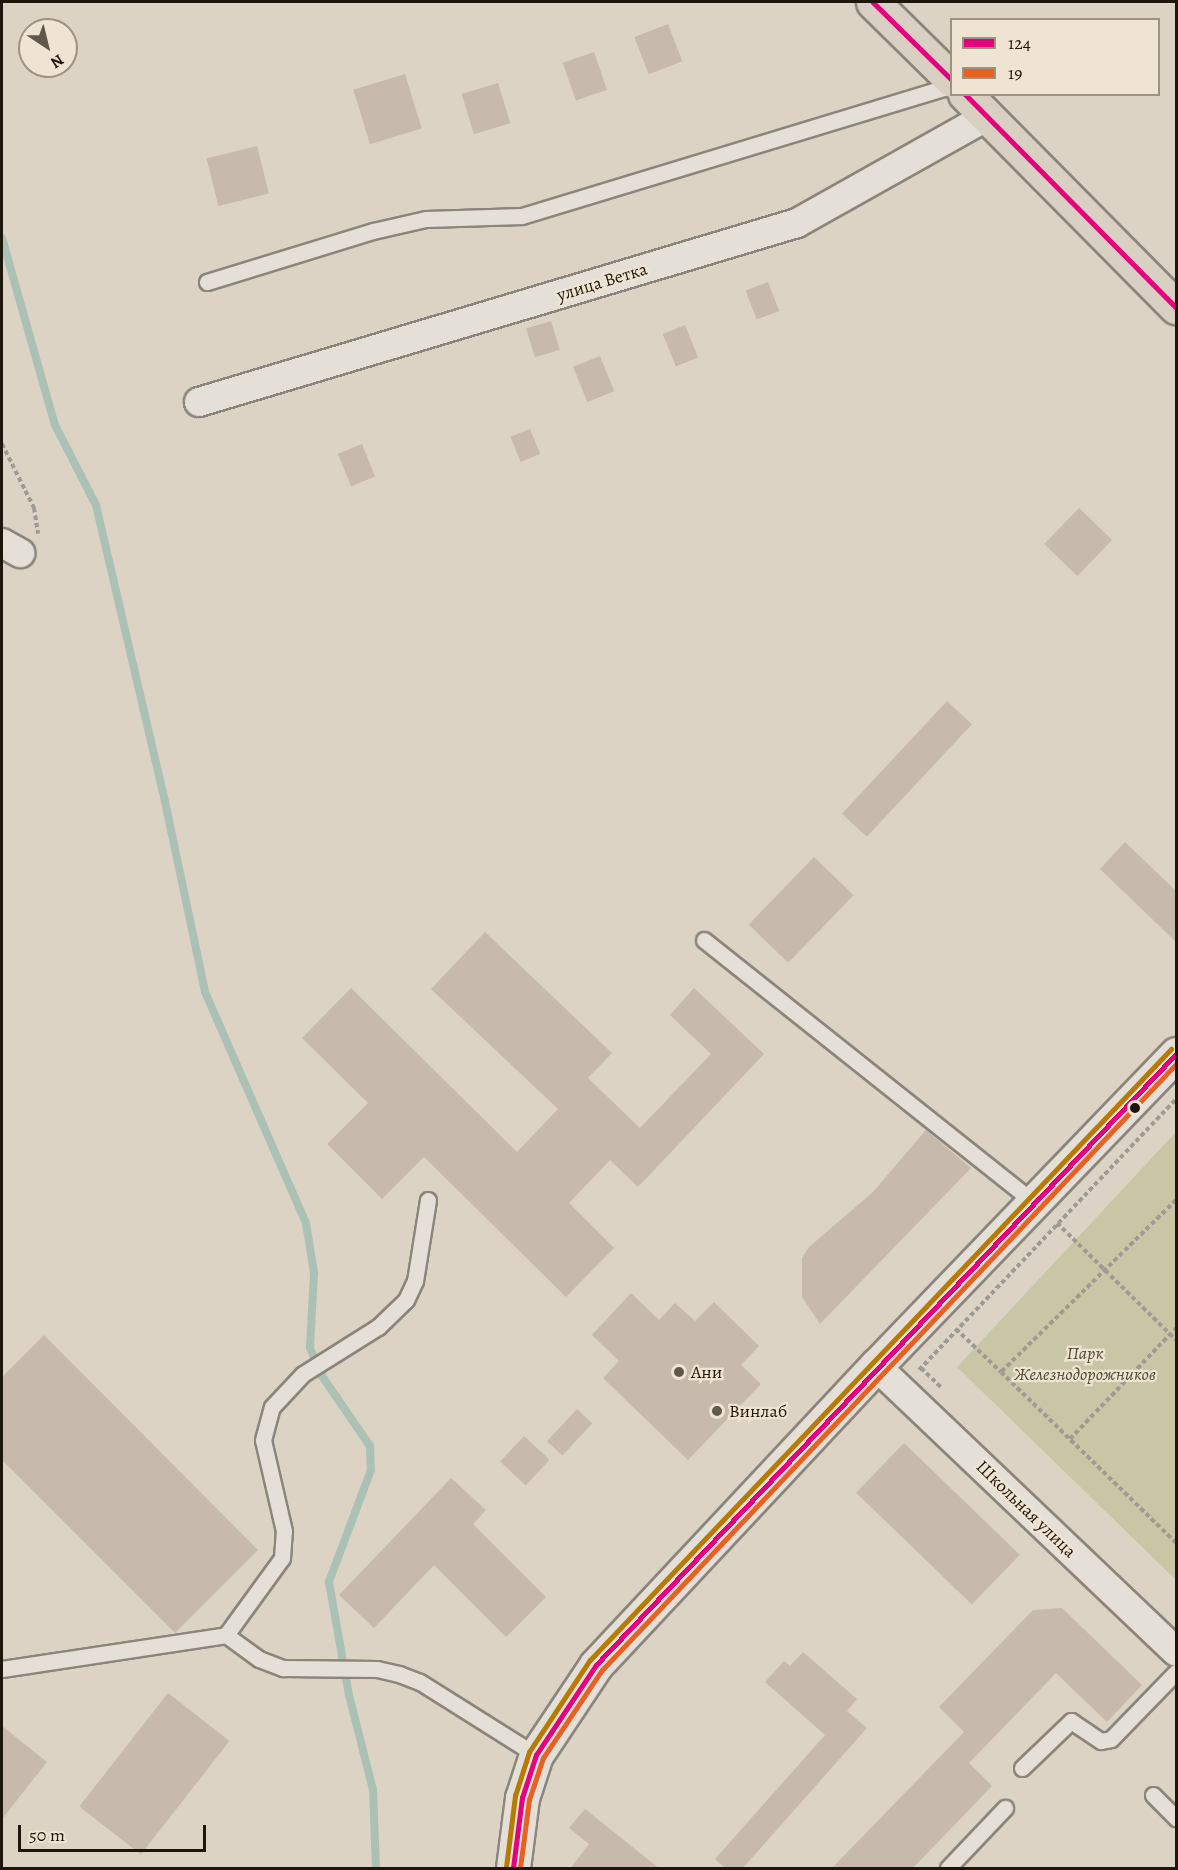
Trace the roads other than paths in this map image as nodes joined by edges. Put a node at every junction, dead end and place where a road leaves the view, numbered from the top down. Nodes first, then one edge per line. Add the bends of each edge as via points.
1 (873, 2) edge
2 (889, 2) edge
3 (946, 76) edge
4 (975, 106) edge
5 (207, 282) dead end
6 (1176, 307) edge
7 (199, 402) dead end
8 (704, 939) dead end
9 (1176, 1054) edge
10 (428, 1200) dead end
11 (1046, 1213) junction
12 (876, 1366) junction
13 (226, 1635) junction
14 (1176, 1652) edge
15 (2, 1669) edge
16 (1176, 1672) edge
17 (536, 1755) junction
18 (1022, 1768) dead end
19 (1153, 1795) dead end
20 (1005, 1808) dead end
21 (1176, 1818) edge
22 (515, 1866) edge
23 (948, 1869) edge

1 - 3 highway
2 - 3 highway
3 - 5 lane via 522,216 426,219 373,231
4 - 6 highway
4 - 7 street, улица Ветка via 796,223
8 - 11 lane
9 - 11 street
10 - 13 lane via 415,1281 406,1300 378,1327 303,1374 272,1407 263,1440 284,1531 282,1558
11 - 12 street
12 - 14 street, Школьная улица
12 - 17 street via 596,1665
13 - 15 lane
13 - 17 lane via 259,1659 283,1668 377,1669 420,1682
16 - 18 lane via 1112,1739 1101,1741 1071,1721
17 - 22 street via 522,1798
19 - 21 lane
20 - 23 lane

